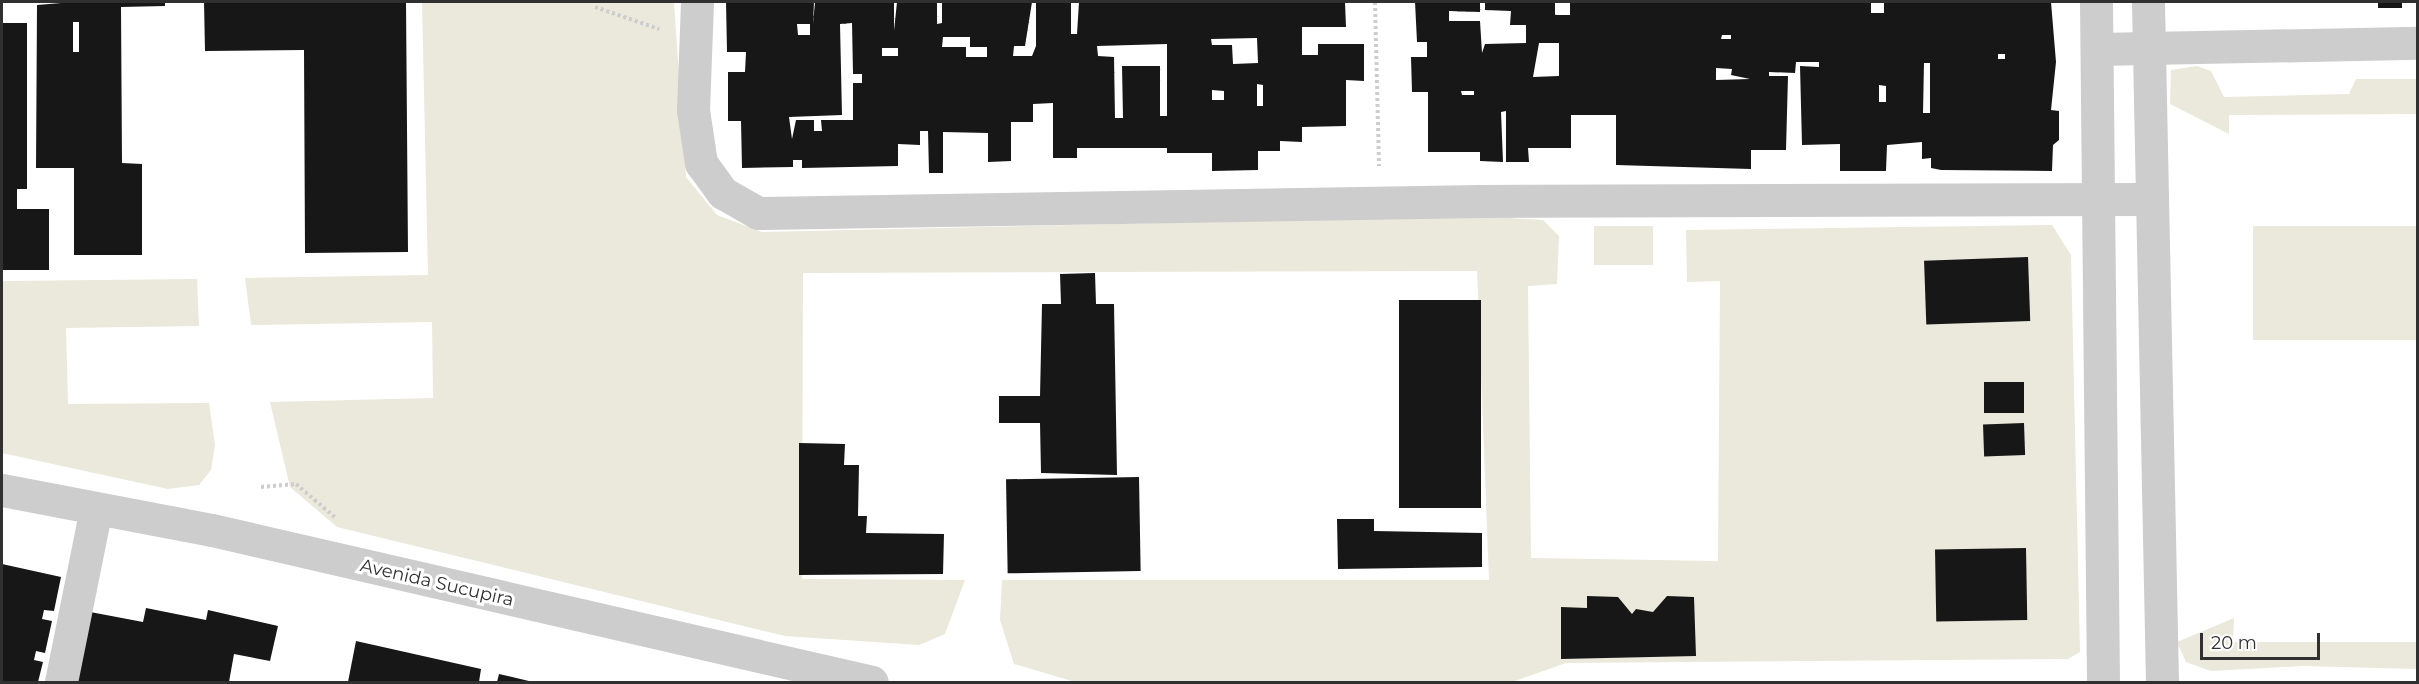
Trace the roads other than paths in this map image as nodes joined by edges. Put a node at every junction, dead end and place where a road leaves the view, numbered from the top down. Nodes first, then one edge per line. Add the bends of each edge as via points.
1 (697, 2) edge
2 (2096, 2) edge
3 (2148, 2) edge
4 (2418, 43) edge
5 (2149, 46) junction
6 (2097, 49) junction
7 (2098, 198) junction
8 (2151, 199) junction
9 (2, 490) edge
10 (96, 508) junction
11 (61, 682) edge
12 (872, 682) edge
13 (2103, 682) edge
14 (2162, 682) edge

1 - 7 street via 693,110 701,163 723,193 758,213 1381,203
2 - 6 street
3 - 5 street
4 - 5 street
5 - 6 street
5 - 8 street
6 - 7 street
7 - 8 street
7 - 13 street
8 - 14 street
9 - 10 street, Avenida Sucupira
10 - 11 street
10 - 12 street, Avenida Sucupira via 212,530

